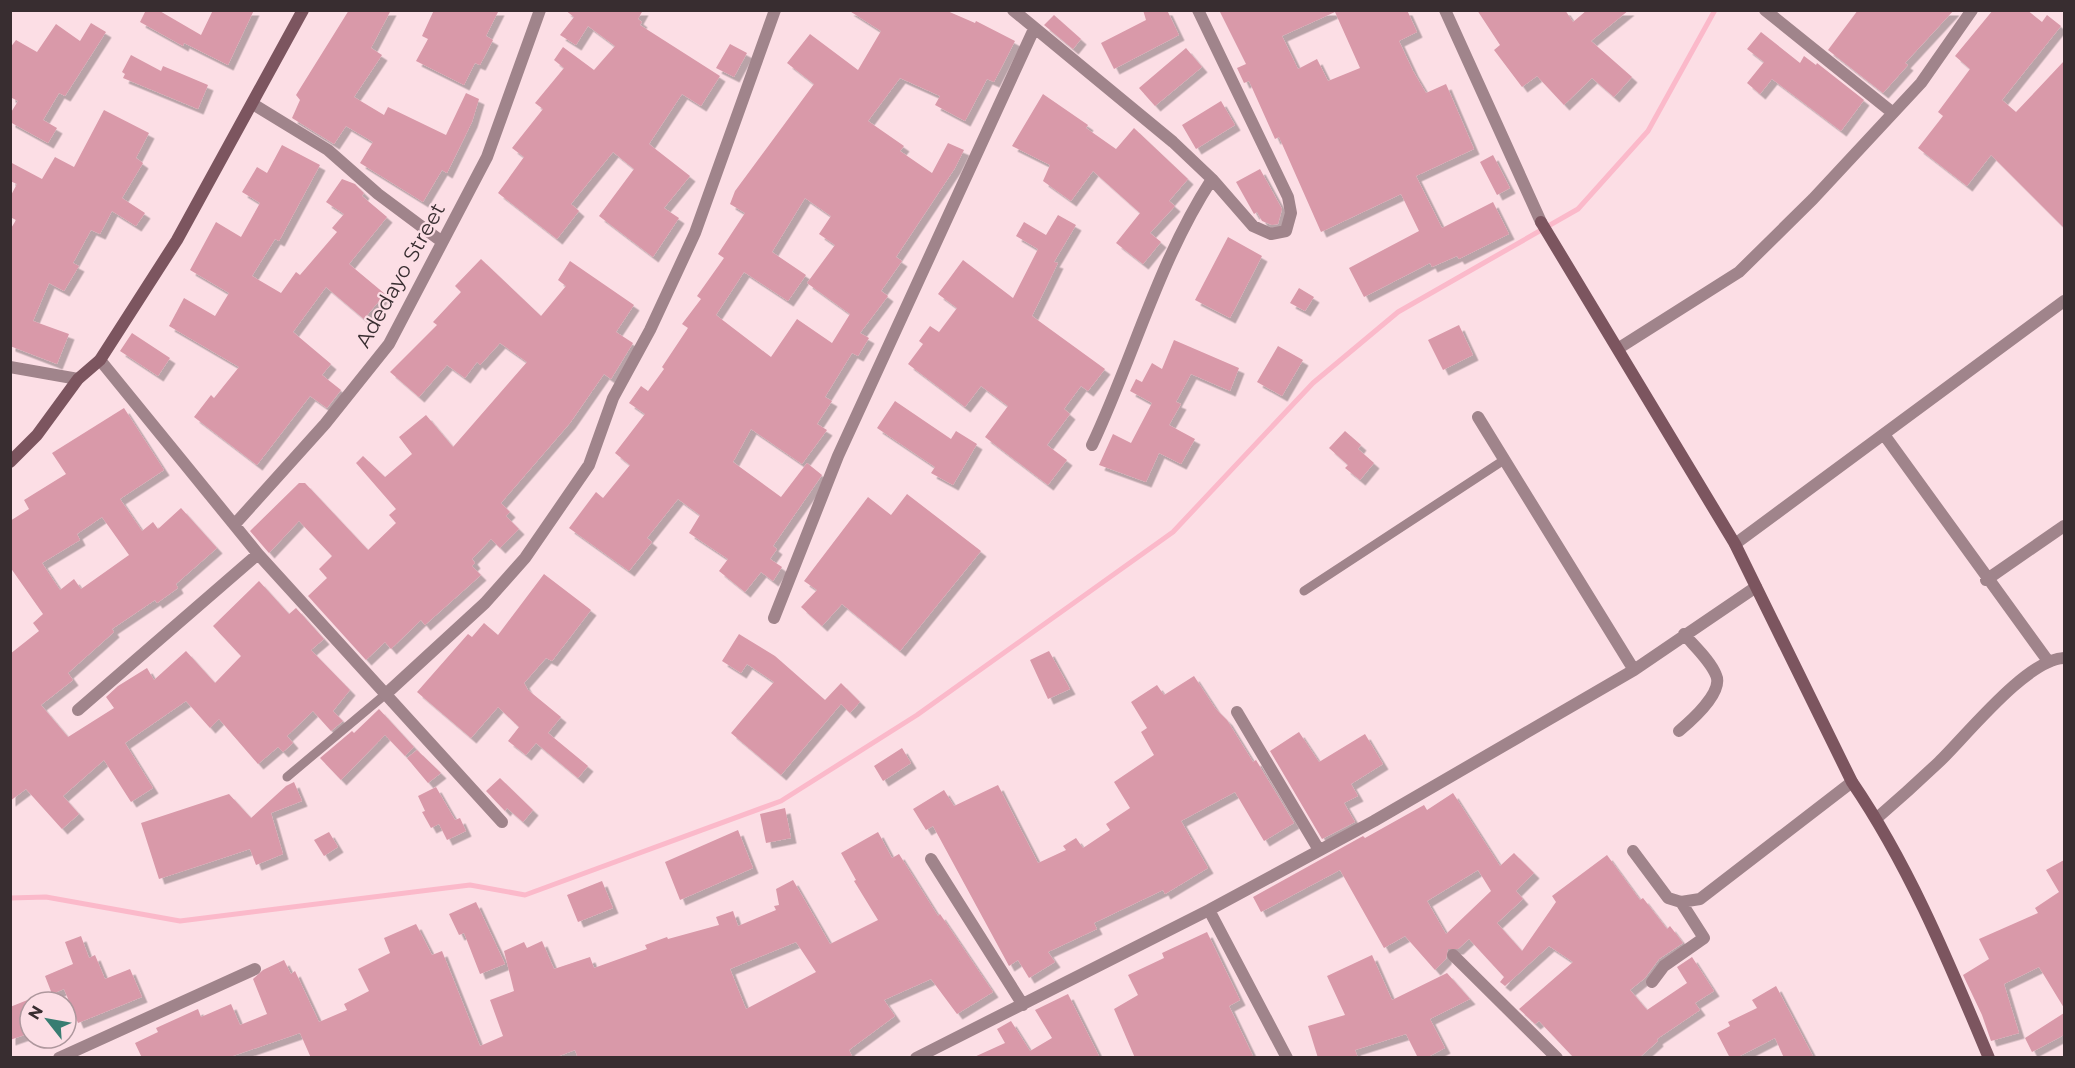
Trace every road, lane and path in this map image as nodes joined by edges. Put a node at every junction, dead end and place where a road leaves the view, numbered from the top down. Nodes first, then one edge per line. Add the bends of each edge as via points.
1 (303, 10) edge
2 (540, 10) edge
3 (775, 10) edge
4 (1013, 10) edge
5 (1198, 10) edge
6 (1445, 10) edge
7 (1766, 10) edge
8 (1972, 10) edge
9 (1034, 29) junction
10 (253, 104) junction
11 (1893, 113) junction
12 (1212, 179) junction
13 (441, 241) junction
14 (2064, 301) edge
15 (1618, 348) junction
16 (100, 360) junction
17 (10, 367) edge
18 (78, 379) junction
19 (1478, 417) dead end
20 (1885, 436) junction
21 (1092, 445) dead end
22 (1504, 460) junction
23 (10, 462) edge
24 (235, 524) junction
25 (2064, 526) edge
26 (1735, 544) junction
27 (258, 554) junction
28 (1986, 580) junction
29 (1756, 587) junction
30 (1304, 591) dead end
31 (774, 618) dead end
32 (1684, 634) junction
33 (2064, 658) edge
34 (2048, 661) junction
35 (1634, 670) junction
36 (387, 693) junction
37 (78, 710) dead end
38 (1238, 712) dead end
39 (1679, 731) dead end
40 (287, 777) dead end
41 (1852, 782) junction
42 (1877, 818) junction
43 (502, 822) dead end
44 (1318, 850) junction
45 (1633, 851) dead end
46 (930, 859) dead end
47 (1681, 902) junction
48 (1209, 910) junction
49 (1453, 955) dead end
50 (255, 969) dead end
51 (1652, 982) dead end
52 (1023, 1005) junction
53 (59, 1058) edge
54 (916, 1058) edge
55 (1287, 1058) edge
56 (1557, 1058) edge
57 (1989, 1058) edge

1 - 10 street
2 - 13 street, Adedayo Street via 487,157
3 - 36 street via 695,233 613,398 589,465 525,558 484,603
4 - 9 street
5 - 12 street via 1288,197 1291,213 1286,231 1271,234 1253,226
6 - 15 street via 1541,222
7 - 11 street
8 - 11 street via 1921,83
9 - 12 street
9 - 31 street via 838,456
10 - 13 street via 328,150
10 - 16 street via 177,240
11 - 15 street via 1739,272
12 - 21 street via 1170,254
13 - 24 street, Adedayo Street via 389,344 325,424
14 - 20 street
15 - 26 street
16 - 18 street
16 - 24 street
17 - 18 street
18 - 23 street via 37,435
19 - 22 street
20 - 26 street
20 - 28 street
22 - 30 lane
22 - 35 street
24 - 27 street
25 - 28 street
26 - 29 street
27 - 36 street
27 - 37 street
28 - 34 street
29 - 32 street
29 - 41 street
32 - 35 street
32 - 39 street via 1716,675 1718,684 1706,704
33 - 34 street
34 - 42 street via 2005,694
35 - 44 street
36 - 40 lane
36 - 43 street
38 - 44 street
41 - 42 street
41 - 47 street via 1700,899
42 - 57 street via 1940,940
44 - 48 street
45 - 47 street via 1668,898
46 - 52 street
47 - 51 street via 1704,938 1664,966
48 - 52 street
48 - 55 street
49 - 56 street
50 - 53 street
52 - 54 street

